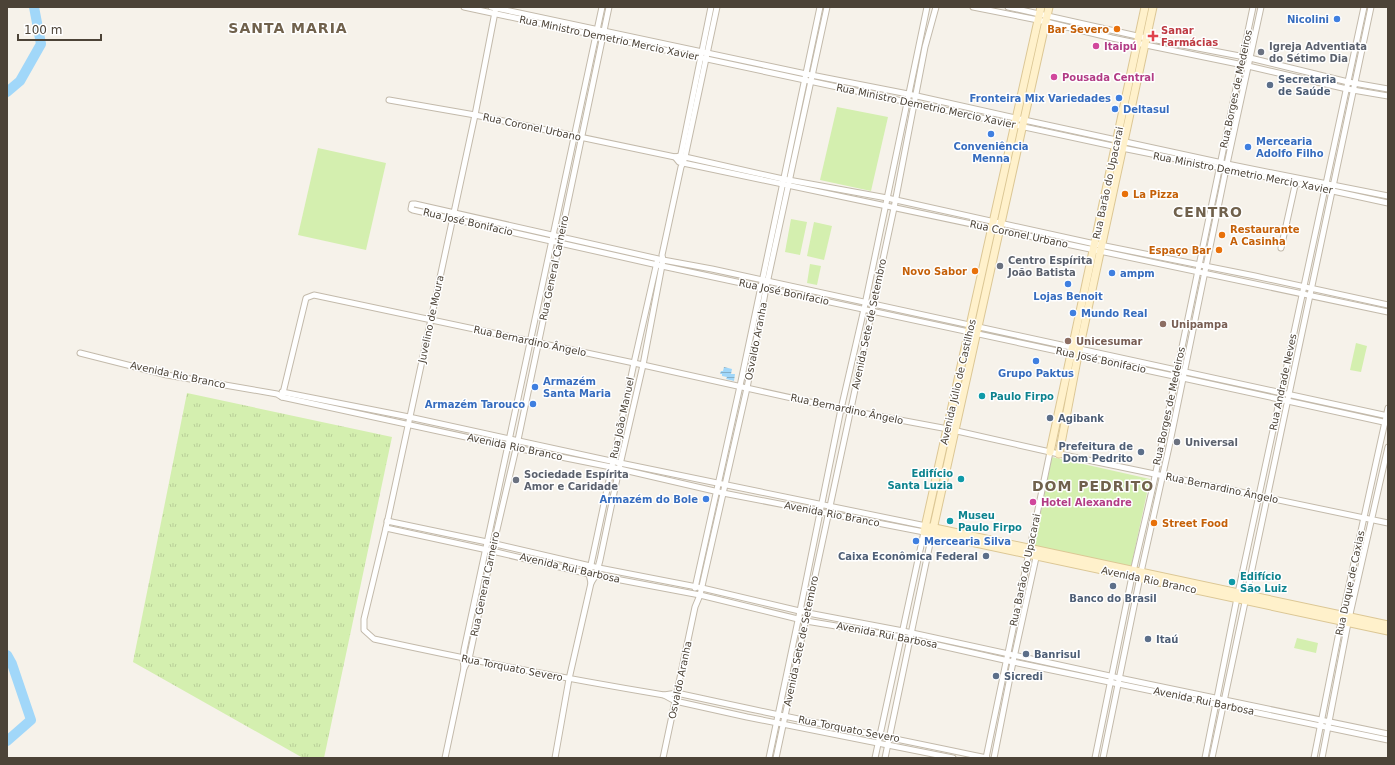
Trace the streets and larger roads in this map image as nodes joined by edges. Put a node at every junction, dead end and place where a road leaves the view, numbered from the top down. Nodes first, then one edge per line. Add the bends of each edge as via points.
1 (464, 7) edge
2 (711, 7) edge
3 (717, 7) edge
4 (820, 7) edge
5 (827, 7) edge
6 (927, 7) edge
7 (936, 7) edge
8 (973, 7) edge
9 (1008, 7) edge
10 (1049, 7) edge
11 (1145, 7) edge
12 (1153, 7) edge
13 (1253, 7) edge
14 (1261, 7) edge
15 (1364, 7) edge
16 (1371, 7) edge
17 (602, 8) edge
18 (494, 9) edge
19 (609, 9) edge
20 (1008, 14) junction
21 (1040, 14) edge
22 (1047, 19) junction
23 (1072, 21) junction
24 (1070, 28) junction
25 (1113, 31) junction
26 (596, 32) junction
27 (604, 34) junction
28 (1112, 38) junction
29 (1142, 41) junction
30 (919, 46) junction
31 (925, 48) junction
32 (1196, 48) junction
33 (708, 52) junction
34 (701, 54) junction
35 (1195, 55) junction
36 (1354, 55) junction
37 (1360, 56) junction
38 (1242, 57) junction
39 (1250, 58) junction
40 (707, 59) junction
41 (1241, 64) junction
42 (590, 65) junction
43 (1248, 66) junction
44 (596, 67) junction
45 (1300, 70) junction
46 (806, 74) junction
47 (812, 75) junction
48 (1299, 77) junction
49 (804, 81) junction
50 (811, 82) junction
51 (1348, 82) junction
52 (1355, 83) junction
53 (1236, 88) junction
54 (1382, 88) junction
55 (1347, 89) junction
56 (1354, 89) junction
57 (1388, 89) edge
58 (585, 90) junction
59 (1243, 90) junction
60 (591, 92) junction
61 (908, 94) junction
62 (1380, 94) junction
63 (916, 96) junction
64 (1388, 96) edge
65 (389, 100) dead end
66 (906, 102) junction
67 (914, 104) junction
68 (693, 105) junction
69 (966, 108) junction
70 (1342, 112) junction
71 (965, 114) junction
72 (1349, 114) junction
73 (475, 115) junction
74 (580, 115) junction
75 (586, 117) junction
76 (1015, 122) junction
77 (1023, 124) junction
78 (1091, 134) junction
79 (575, 136) junction
80 (581, 138) junction
81 (1225, 138) junction
82 (1232, 139) junction
83 (1089, 141) junction
84 (1119, 144) junction
85 (1008, 153) junction
86 (1016, 155) junction
87 (1332, 156) junction
88 (1195, 157) junction
89 (1340, 157) junction
90 (681, 160) junction
91 (569, 163) junction
92 (1193, 163) junction
93 (1220, 165) junction
94 (575, 166) junction
95 (1226, 167) junction
96 (1297, 180) junction
97 (782, 181) junction
98 (790, 183) junction
99 (1326, 183) junction
100 (1333, 188) junction
101 (1325, 189) junction
102 (563, 191) junction
103 (569, 193) junction
104 (1214, 193) junction
105 (1221, 194) junction
106 (1386, 196) edge
107 (887, 198) junction
108 (895, 200) junction
109 (1385, 203) edge
110 (885, 206) junction
111 (894, 208) junction
112 (1319, 213) junction
113 (1327, 215) junction
114 (453, 216) junction
115 (558, 216) junction
116 (967, 216) junction
117 (564, 218) junction
118 (966, 222) junction
119 (996, 225) junction
120 (1047, 234) junction
121 (554, 236) junction
122 (560, 237) junction
123 (1046, 240) junction
124 (1204, 241) junction
125 (553, 242) junction
126 (1211, 242) junction
127 (559, 243) junction
128 (1098, 248) junction
129 (1281, 248) dead end
130 (1151, 256) junction
131 (1310, 259) junction
132 (1317, 260) junction
133 (660, 261) junction
134 (1149, 262) junction
135 (1199, 265) junction
136 (547, 267) junction
137 (1206, 267) junction
138 (553, 269) junction
139 (712, 269) junction
140 (1198, 272) junction
141 (1205, 273) junction
142 (710, 276) junction
143 (1255, 276) junction
144 (762, 280) junction
145 (768, 282) junction
146 (1254, 284) junction
147 (1303, 287) junction
148 (763, 288) junction
149 (1311, 288) junction
150 (542, 290) junction
151 (549, 293) junction
152 (1302, 294) junction
153 (1310, 295) junction
154 (1363, 299) junction
155 (865, 303) junction
156 (1388, 305) edge
157 (1362, 306) junction
158 (872, 308) junction
159 (864, 309) junction
160 (898, 311) junction
161 (1388, 312) edge
162 (645, 314) junction
163 (652, 316) junction
164 (896, 317) junction
165 (536, 318) junction
166 (431, 320) junction
167 (543, 321) junction
168 (1187, 321) junction
169 (1195, 323) junction
170 (973, 330) junction
171 (1004, 334) junction
172 (1003, 340) junction
173 (530, 341) junction
174 (538, 343) junction
175 (1075, 351) junction
176 (80, 353) dead end
177 (1135, 361) junction
178 (634, 363) junction
179 (643, 365) junction
180 (1133, 367) junction
181 (524, 370) junction
182 (1177, 370) junction
183 (1184, 371) junction
184 (532, 372) junction
185 (1176, 376) junction
186 (1183, 378) junction
187 (1230, 382) junction
188 (740, 386) junction
189 (747, 388) junction
190 (1228, 388) junction
191 (1281, 393) junction
192 (283, 395) junction
193 (1289, 395) junction
194 (518, 397) junction
195 (526, 399) junction
196 (1279, 400) junction
197 (1288, 402) junction
198 (1338, 406) junction
199 (364, 408) junction
200 (1388, 408) edge
201 (841, 409) junction
202 (850, 410) junction
203 (1336, 412) junction
204 (363, 414) junction
205 (409, 416) junction
206 (1387, 416) edge
207 (513, 420) junction
208 (522, 422) junction
209 (1386, 423) edge
210 (408, 424) junction
211 (1274, 424) junction
212 (1282, 426) junction
213 (620, 427) junction
214 (465, 429) junction
215 (628, 429) junction
216 (951, 430) junction
217 (463, 436) junction
218 (509, 438) junction
219 (518, 440) junction
220 (1161, 445) junction
221 (508, 446) junction
222 (1169, 447) junction
223 (516, 448) junction
224 (1380, 448) junction
225 (1388, 448) edge
226 (566, 451) junction
227 (1050, 452) junction
228 (1059, 454) junction
229 (564, 458) junction
230 (612, 461) junction
231 (620, 463) junction
232 (611, 467) junction
233 (619, 469) junction
234 (1264, 471) junction
235 (1272, 472) junction
236 (669, 473) junction
237 (1155, 474) junction
238 (1162, 476) junction
239 (667, 480) junction
240 (717, 483) junction
241 (725, 485) junction
242 (716, 491) junction
243 (498, 493) junction
244 (723, 493) junction
245 (1370, 494) junction
246 (505, 495) junction
247 (1378, 495) junction
248 (1259, 496) junction
249 (1266, 497) junction
250 (789, 498) junction
251 (1150, 500) junction
252 (1156, 501) junction
253 (787, 505) junction
254 (822, 505) junction
255 (603, 506) junction
256 (830, 507) junction
257 (611, 508) junction
258 (820, 512) junction
259 (828, 514) junction
260 (1365, 518) junction
261 (1372, 520) junction
262 (387, 521) junction
263 (1388, 523) edge
264 (386, 528) junction
265 (929, 530) junction
266 (437, 531) junction
267 (435, 538) junction
268 (487, 542) junction
269 (494, 543) junction
270 (486, 549) junction
271 (492, 551) junction
272 (1029, 551) junction
273 (1037, 553) junction
274 (541, 554) junction
275 (919, 559) junction
276 (926, 560) junction
277 (540, 562) junction
278 (1354, 563) junction
279 (1362, 565) junction
280 (590, 566) junction
281 (599, 568) junction
282 (1244, 568) junction
283 (1252, 568) junction
284 (1133, 573) junction
285 (589, 574) junction
286 (596, 575) junction
287 (1140, 575) junction
288 (650, 578) junction
289 (591, 583) junction
290 (648, 585) junction
291 (695, 587) junction
292 (702, 588) junction
293 (694, 594) junction
294 (700, 596) junction
295 (1237, 596) junction
296 (1245, 598) junction
297 (1127, 600) junction
298 (1135, 602) junction
299 (696, 603) junction
300 (776, 605) junction
301 (909, 607) junction
302 (916, 608) junction
303 (800, 611) junction
304 (774, 613) junction
305 (808, 613) junction
306 (798, 619) junction
307 (1346, 619) junction
308 (806, 621) junction
309 (1388, 625) edge
310 (879, 627) junction
311 (364, 630) joint
312 (904, 631) junction
313 (1388, 631) edge
314 (878, 633) junction
315 (911, 633) junction
316 (902, 637) junction
317 (909, 639) junction
318 (960, 644) junction
319 (959, 649) junction
320 (1336, 649) junction
321 (1343, 650) junction
322 (1116, 652) junction
323 (1124, 653) junction
324 (1008, 654) junction
325 (1015, 656) junction
326 (466, 659) junction
327 (1006, 660) junction
328 (1013, 662) junction
329 (569, 679) junction
330 (1110, 679) junction
331 (1118, 681) junction
332 (1001, 684) junction
333 (1008, 686) junction
334 (677, 693) junction
335 (664, 695) junction
336 (1326, 695) junction
337 (1334, 696) junction
338 (1224, 699) junction
339 (675, 701) junction
340 (1217, 701) junction
341 (997, 705) junction
342 (1223, 705) junction
343 (1004, 707) junction
344 (749, 709) junction
345 (1272, 709) junction
346 (777, 715) junction
347 (1271, 715) junction
348 (747, 717) junction
349 (785, 717) junction
350 (1322, 719) junction
351 (1329, 721) junction
352 (776, 723) junction
353 (783, 724) junction
354 (1321, 725) junction
355 (833, 726) junction
356 (1328, 727) junction
357 (832, 734) junction
358 (1388, 734) edge
359 (880, 735) junction
360 (889, 737) junction
361 (1388, 740) edge
362 (878, 742) junction
363 (916, 742) junction
364 (888, 745) junction
365 (771, 747) junction
366 (778, 749) junction
367 (914, 750) junction
368 (1206, 756) edge
369 (1212, 756) edge
370 (445, 758) edge
371 (555, 758) edge
372 (663, 758) edge
373 (768, 758) edge
374 (776, 758) edge
375 (875, 758) edge
376 (885, 758) edge
377 (953, 758) edge
378 (986, 758) edge
379 (994, 758) edge
380 (1095, 758) edge
381 (1103, 758) edge
382 (1314, 758) edge
383 (1322, 758) edge

1 - 18 street, Rua Ministro Demetrio Mercio Xavier
2 - 34 street, Rua João Manuel
3 - 33 street, Rua João Manuel
4 - 46 street, Osvaldo Aranha
5 - 47 street, Osvaldo Aranha
6 - 30 street, Avenida Sete de Setembro
7 - 31 street, Avenida Sete de Setembro
8 - 20 street
9 - 20 street
9 - 21 street
10 - 22 street, Avenida Júlio de Castilhos
11 - 29 street, Rua Barão do Upacarai
12 - 29 street, Rua Barão do Upacarai
13 - 38 street, Rua Borges de Medeiros
14 - 39 street, Rua Borges de Medeiros
15 - 36 street, Rua Andrade Neves
16 - 37 street, Rua Andrade Neves
17 - 19 street
17 - 26 street, Rua General Carneiro
18 - 26 street, Rua Ministro Demetrio Mercio Xavier
18 - 73 street, Juvelino de Moura
19 - 27 street, Rua General Carneiro
20 - 21 street
21 - 22 street
21 - 76 street, Avenida Júlio de Castilhos
22 - 23 street
22 - 24 street
22 - 77 street, Avenida Júlio de Castilhos
23 - 24 street
23 - 25 street
24 - 28 street
25 - 28 street
25 - 29 street
26 - 27 street, Rua Ministro Demetrio Mercio Xavier
26 - 42 street, Rua General Carneiro
27 - 34 street, Rua Ministro Demetrio Mercio Xavier
27 - 44 street, Rua General Carneiro
28 - 29 street
29 - 32 street
29 - 35 street
29 - 84 street, Rua Barão do Upacarai
30 - 31 street
30 - 61 street, Avenida Sete de Setembro
31 - 63 street, Avenida Sete de Setembro
32 - 35 street
32 - 38 street
33 - 34 street, Rua Ministro Demetrio Mercio Xavier
33 - 40 street, Rua João Manuel
33 - 46 street, Rua Ministro Demetrio Mercio Xavier
34 - 40 street, Rua Ministro Demetrio Mercio Xavier
34 - 68 street, Rua João Manuel
35 - 41 street
36 - 37 street
36 - 51 street, Rua Andrade Neves
37 - 52 street, Rua Andrade Neves
38 - 39 street
38 - 41 street, Rua Borges de Medeiros
39 - 43 street, Rua Borges de Medeiros
39 - 45 street
40 - 49 street, Rua Ministro Demetrio Mercio Xavier
40 - 68 street, Rua João Manuel
41 - 43 street
41 - 53 street, Rua Borges de Medeiros
42 - 44 street
42 - 58 street, Rua General Carneiro
43 - 48 street
43 - 59 street, Rua Borges de Medeiros
44 - 60 street, Rua General Carneiro
45 - 48 street
45 - 51 street
46 - 47 street, Rua Ministro Demetrio Mercio Xavier
46 - 49 street, Osvaldo Aranha
47 - 50 street, Osvaldo Aranha
47 - 61 street, Rua Ministro Demetrio Mercio Xavier
48 - 55 street
49 - 50 street, Rua Ministro Demetrio Mercio Xavier
49 - 97 street, Osvaldo Aranha
50 - 66 street, Rua Ministro Demetrio Mercio Xavier
50 - 98 street, Osvaldo Aranha
51 - 52 street
51 - 55 street, Rua Andrade Neves
52 - 54 street
52 - 56 street, Rua Andrade Neves
53 - 59 street
53 - 81 street, Rua Borges de Medeiros
54 - 57 street
54 - 62 street
55 - 56 street
55 - 70 street, Rua Andrade Neves
56 - 62 street
56 - 72 street, Rua Andrade Neves
58 - 60 street
58 - 74 street, Rua General Carneiro
59 - 82 street, Rua Borges de Medeiros
60 - 75 street, Rua General Carneiro
61 - 63 street, Rua Ministro Demetrio Mercio Xavier
61 - 66 street, Avenida Sete de Setembro
62 - 64 street
63 - 67 street, Avenida Sete de Setembro
63 - 69 street, Rua Ministro Demetrio Mercio Xavier
65 - 73 street, Rua Coronel Urbano
66 - 67 street, Rua Ministro Demetrio Mercio Xavier
66 - 107 street, Avenida Sete de Setembro
67 - 71 street, Rua Ministro Demetrio Mercio Xavier
67 - 108 street, Avenida Sete de Setembro
68 - 90 street, Rua João Manuel
69 - 71 street
69 - 76 street, Rua Ministro Demetrio Mercio Xavier
70 - 72 street
70 - 87 street, Rua Andrade Neves
71 - 76 street, Rua Ministro Demetrio Mercio Xavier
72 - 89 street, Rua Andrade Neves
73 - 79 street, Rua Coronel Urbano
73 - 114 street, Juvelino de Moura
74 - 75 street
74 - 79 street, Rua General Carneiro
75 - 80 street, Rua General Carneiro
76 - 77 street, Rua Ministro Demetrio Mercio Xavier
76 - 85 street, Avenida Júlio de Castilhos
77 - 78 street, Rua Ministro Demetrio Mercio Xavier
77 - 83 street, Rua Ministro Demetrio Mercio Xavier
77 - 86 street, Avenida Júlio de Castilhos
78 - 83 street
78 - 84 street, Rua Ministro Demetrio Mercio Xavier
79 - 80 street, Rua Coronel Urbano
79 - 91 street, Rua General Carneiro
80 - 90 street, Rua Coronel Urbano
80 - 94 street, Rua General Carneiro
81 - 82 street
81 - 93 street, Rua Borges de Medeiros
82 - 95 street, Rua Borges de Medeiros
83 - 84 street, Rua Ministro Demetrio Mercio Xavier
84 - 88 street, Rua Ministro Demetrio Mercio Xavier
84 - 92 street, Rua Ministro Demetrio Mercio Xavier
84 - 128 street, Rua Barão do Upacarai
85 - 86 street
85 - 119 street, Avenida Júlio de Castilhos
86 - 119 street, Avenida Júlio de Castilhos
87 - 89 street
87 - 99 street, Rua Andrade Neves
88 - 92 street
88 - 93 street, Rua Ministro Demetrio Mercio Xavier
89 - 100 street, Rua Andrade Neves
90 - 97 street, Rua Coronel Urbano
90 - 133 street, Rua João Manuel
91 - 94 street
91 - 102 street, Rua General Carneiro
92 - 93 street, Rua Ministro Demetrio Mercio Xavier
93 - 95 street, Rua Ministro Demetrio Mercio Xavier
93 - 104 street, Rua Borges de Medeiros
94 - 103 street, Rua General Carneiro
95 - 96 street, Rua Ministro Demetrio Mercio Xavier
95 - 105 street, Rua Borges de Medeiros
96 - 99 street, Rua Ministro Demetrio Mercio Xavier
96 - 101 street, Rua Ministro Demetrio Mercio Xavier
96 - 129 street
97 - 98 street, Rua Coronel Urbano
97 - 144 street, Osvaldo Aranha
98 - 107 street, Rua Coronel Urbano
98 - 110 street, Rua Coronel Urbano
98 - 145 street, Osvaldo Aranha
99 - 100 street, Rua Ministro Demetrio Mercio Xavier
99 - 101 street, Rua Andrade Neves
100 - 101 street, Rua Ministro Demetrio Mercio Xavier
100 - 106 street, Rua Ministro Demetrio Mercio Xavier
100 - 109 street, Rua Ministro Demetrio Mercio Xavier
100 - 113 street, Rua Andrade Neves
101 - 112 street, Rua Andrade Neves
102 - 103 street
102 - 115 street, Rua General Carneiro
103 - 117 street, Rua General Carneiro
104 - 105 street
104 - 124 street, Rua Borges de Medeiros
105 - 126 street, Rua Borges de Medeiros
106 - 109 street
107 - 108 street, Rua Coronel Urbano
107 - 110 street, Avenida Sete de Setembro
108 - 111 street, Avenida Sete de Setembro
108 - 116 street, Rua Coronel Urbano
110 - 111 street, Rua Coronel Urbano
110 - 155 street, Avenida Sete de Setembro
111 - 118 street, Rua Coronel Urbano
111 - 158 street, Avenida Sete de Setembro
112 - 113 street
112 - 131 street, Rua Andrade Neves
113 - 132 street, Rua Andrade Neves
114 - 114 street, Rua José Bonifacio via 415,204 411,207 413,210
114 - 121 street, Rua José Bonifacio
114 - 125 street, Rua José Bonifacio
114 - 166 street, Juvelino de Moura
115 - 117 street
115 - 121 street, Rua General Carneiro
116 - 118 street
116 - 119 street, Rua Coronel Urbano
117 - 122 street, Rua General Carneiro
118 - 119 street, Rua Coronel Urbano
119 - 120 street, Rua Coronel Urbano
119 - 123 street, Rua Coronel Urbano
119 - 170 street, Avenida Júlio de Castilhos
120 - 123 street
120 - 128 street, Rua Coronel Urbano
121 - 122 street, Rua José Bonifacio
121 - 125 street, Rua General Carneiro
122 - 127 street, Rua General Carneiro
122 - 133 street, Rua José Bonifacio
123 - 128 street, Rua Coronel Urbano
124 - 126 street
124 - 135 street, Rua Borges de Medeiros
125 - 127 street, Rua José Bonifacio
125 - 136 street, Rua General Carneiro
126 - 137 street, Rua Borges de Medeiros
127 - 133 street, Rua José Bonifacio
127 - 138 street, Rua General Carneiro
128 - 130 street, Rua Coronel Urbano
128 - 134 street, Rua Coronel Urbano
128 - 175 street, Rua Barão do Upacarai
130 - 134 street
130 - 135 street, Rua Coronel Urbano
131 - 132 street
131 - 147 street, Rua Andrade Neves
132 - 149 street, Rua Andrade Neves
133 - 139 street, Rua José Bonifacio
133 - 142 street, Rua José Bonifacio
133 - 162 street, Rua João Manuel
133 - 163 street, Rua João Manuel
134 - 140 street, Rua Coronel Urbano
135 - 137 street, Rua Coronel Urbano
135 - 140 street, Rua Borges de Medeiros
136 - 138 street
136 - 150 street, Rua General Carneiro
137 - 141 street, Rua Borges de Medeiros
137 - 143 street, Rua Coronel Urbano
138 - 151 street, Rua General Carneiro
139 - 142 street
139 - 144 street, Rua José Bonifacio
140 - 141 street, Rua Coronel Urbano
140 - 168 street, Rua Borges de Medeiros
141 - 146 street, Rua Coronel Urbano
141 - 169 street, Rua Borges de Medeiros
142 - 148 street, Rua José Bonifacio
143 - 146 street
143 - 147 street, Rua Coronel Urbano
144 - 145 street, Rua José Bonifacio
144 - 148 street, Osvaldo Aranha
145 - 148 street, Osvaldo Aranha
145 - 155 street, Rua José Bonifacio
146 - 152 street, Rua Coronel Urbano
147 - 149 street, Rua Coronel Urbano
147 - 152 street, Rua Andrade Neves
148 - 159 street, Rua José Bonifacio
148 - 188 street, Osvaldo Aranha
148 - 189 street, Osvaldo Aranha
149 - 153 street, Rua Andrade Neves
149 - 154 street, Rua Coronel Urbano
150 - 151 street
150 - 165 street, Rua General Carneiro
151 - 167 street, Rua General Carneiro
152 - 153 street, Rua Coronel Urbano
152 - 191 street, Rua Andrade Neves
153 - 157 street, Rua Coronel Urbano
153 - 193 street, Rua Andrade Neves
154 - 156 street, Rua Coronel Urbano
154 - 157 street
155 - 158 street, Rua José Bonifacio
155 - 159 street, Avenida Sete de Setembro
157 - 161 street, Rua Coronel Urbano
158 - 159 street, Rua José Bonifacio
158 - 160 street, Rua José Bonifacio
158 - 164 street, Rua José Bonifacio
158 - 202 street, Avenida Sete de Setembro
159 - 201 street, Avenida Sete de Setembro
160 - 164 street
160 - 170 street, Rua José Bonifacio
162 - 163 street
162 - 178 street, Rua João Manuel
163 - 179 street, Rua João Manuel
164 - 170 street, Rua José Bonifacio
165 - 167 street
165 - 173 street, Rua General Carneiro
166 - 173 street, Rua Bernardino Ângelo
166 - 192 street, Rua Bernardino Ângelo via 314,295 306,298
166 - 205 street, Juvelino de Moura
167 - 174 street, Rua General Carneiro
168 - 169 street
168 - 182 street, Rua Borges de Medeiros
169 - 183 street, Rua Borges de Medeiros
170 - 171 street, Rua José Bonifacio
170 - 172 street, Rua José Bonifacio
170 - 216 street, Avenida Júlio de Castilhos
171 - 172 street
171 - 175 street, Rua José Bonifacio
172 - 175 street, Rua José Bonifacio
173 - 174 street, Rua Bernardino Ângelo
173 - 181 street, Rua General Carneiro
174 - 178 street, Rua Bernardino Ângelo
174 - 184 street, Rua General Carneiro
175 - 177 street, Rua José Bonifacio
175 - 180 street, Rua José Bonifacio
175 - 227 street, Rua Barão do Upacarai
175 - 228 street, Rua Barão do Upacarai
176 - 192 street, Avenida Rio Branco via 167,375
177 - 180 street
177 - 182 street, Rua José Bonifacio
178 - 179 street, Rua Bernardino Ângelo
178 - 213 street, Rua João Manuel
179 - 188 street, Rua Bernardino Ângelo
179 - 215 street, Rua João Manuel
180 - 185 street, Rua José Bonifacio
181 - 184 street
181 - 194 street, Rua General Carneiro
182 - 183 street, Rua José Bonifacio
182 - 185 street, Rua Borges de Medeiros
183 - 186 street, Rua Borges de Medeiros
183 - 187 street, Rua José Bonifacio
184 - 195 street, Rua General Carneiro
185 - 186 street, Rua José Bonifacio
185 - 220 street, Rua Borges de Medeiros
186 - 190 street, Rua José Bonifacio
186 - 222 street, Rua Borges de Medeiros
187 - 190 street
187 - 191 street, Rua José Bonifacio
188 - 189 street, Rua Bernardino Ângelo
188 - 240 street, Osvaldo Aranha
189 - 201 street, Rua Bernardino Ângelo
189 - 241 street, Osvaldo Aranha
190 - 196 street, Rua José Bonifacio
191 - 193 street, Rua José Bonifacio
191 - 196 street, Rua Andrade Neves
192 - 199 street, Avenida Rio Branco
192 - 204 street, Avenida Rio Branco
193 - 197 street, Rua Andrade Neves
193 - 198 street, Rua José Bonifacio
194 - 195 street
194 - 207 street, Rua General Carneiro
195 - 208 street, Rua General Carneiro
196 - 197 street, Rua José Bonifacio
196 - 211 street, Rua Andrade Neves
197 - 203 street, Rua José Bonifacio
197 - 212 street, Rua Andrade Neves
198 - 203 street
198 - 206 street, Rua José Bonifacio
199 - 204 street
199 - 205 street, Avenida Rio Branco
200 - 206 street, Rua Duque de Caxias
201 - 202 street, Rua Bernardino Ângelo
201 - 254 street, Avenida Sete de Setembro
202 - 216 street, Rua Bernardino Ângelo
202 - 256 street, Avenida Sete de Setembro
203 - 209 street, Rua José Bonifacio
204 - 210 street, Avenida Rio Branco
205 - 210 street, Juvelino de Moura
205 - 214 street, Avenida Rio Branco
206 - 209 street, Rua Duque de Caxias
207 - 208 street
207 - 218 street, Rua General Carneiro
208 - 219 street, Rua General Carneiro
209 - 224 street, Rua Duque de Caxias
210 - 217 street, Avenida Rio Branco
210 - 262 street, Juvelino de Moura
211 - 212 street
211 - 234 street, Rua Andrade Neves
212 - 235 street, Rua Andrade Neves
213 - 215 street
213 - 230 street, Rua João Manuel
214 - 217 street
214 - 218 street, Avenida Rio Branco
215 - 231 street, Rua João Manuel
216 - 227 street, Rua Bernardino Ângelo
216 - 265 street, Avenida Júlio de Castilhos
217 - 221 street, Avenida Rio Branco
218 - 219 street, Avenida Rio Branco
218 - 221 street, Rua General Carneiro
219 - 223 street, Rua General Carneiro
219 - 226 street, Avenida Rio Branco
220 - 222 street
220 - 237 street, Rua Borges de Medeiros
221 - 223 street, Avenida Rio Branco
221 - 243 street, Rua General Carneiro
222 - 238 street, Rua Borges de Medeiros
223 - 229 street, Avenida Rio Branco
223 - 246 street, Rua General Carneiro
224 - 225 street
224 - 245 street, Rua Duque de Caxias
225 - 247 street, Rua Duque de Caxias
226 - 229 street
226 - 230 street, Avenida Rio Branco
227 - 228 street, Rua Bernardino Ângelo
227 - 272 street, Rua Barão do Upacarai
228 - 237 street, Rua Bernardino Ângelo
229 - 232 street, Avenida Rio Branco
230 - 231 street, Avenida Rio Branco
230 - 232 street, Rua João Manuel
231 - 233 street, Rua João Manuel
231 - 236 street, Avenida Rio Branco
232 - 233 street, Avenida Rio Branco
232 - 255 street, Rua João Manuel
233 - 239 street, Avenida Rio Branco
233 - 257 street, Rua João Manuel
234 - 235 street
234 - 248 street, Rua Andrade Neves
235 - 249 street, Rua Andrade Neves
236 - 239 street
236 - 240 street, Avenida Rio Branco
237 - 238 street, Rua Bernardino Ângelo
237 - 251 street, Rua Borges de Medeiros
238 - 248 street, Rua Bernardino Ângelo
238 - 252 street, Rua Borges de Medeiros
239 - 242 street, Avenida Rio Branco
240 - 241 street, Avenida Rio Branco
240 - 242 street, Osvaldo Aranha
241 - 244 street, Osvaldo Aranha
241 - 250 street, Avenida Rio Branco
242 - 244 street, Avenida Rio Branco
242 - 291 street, Osvaldo Aranha
243 - 246 street
243 - 268 street, Rua General Carneiro
244 - 253 street, Avenida Rio Branco
244 - 292 street, Osvaldo Aranha
245 - 247 street
245 - 260 street, Rua Duque de Caxias
246 - 269 street, Rua General Carneiro
247 - 261 street, Rua Duque de Caxias
248 - 249 street, Rua Bernardino Ângelo
248 - 282 street, Rua Andrade Neves
249 - 260 street, Rua Bernardino Ângelo
249 - 283 street, Rua Andrade Neves
250 - 253 street
250 - 254 street, Avenida Rio Branco
251 - 252 street
251 - 284 street, Rua Borges de Medeiros
252 - 287 street, Rua Borges de Medeiros
253 - 258 street, Avenida Rio Branco
254 - 256 street, Avenida Rio Branco
254 - 258 street, Avenida Sete de Setembro
255 - 257 street
255 - 280 street, Rua João Manuel
256 - 259 street, Avenida Sete de Setembro
256 - 265 street, Avenida Rio Branco
257 - 281 street, Rua João Manuel
258 - 259 street, Avenida Rio Branco
258 - 303 street, Avenida Sete de Setembro
259 - 265 street, Avenida Rio Branco
259 - 305 street, Avenida Sete de Setembro
260 - 261 street, Rua Bernardino Ângelo
260 - 278 street, Rua Duque de Caxias
261 - 263 street, Rua Bernardino Ângelo
261 - 279 street, Rua Duque de Caxias
262 - 264 street, Juvelino de Moura
262 - 266 street, Avenida Rui Barbosa
264 - 267 street, Avenida Rui Barbosa
264 - 311 street, Juvelino de Moura via 364,619
265 - 272 street, Avenida Rio Branco
265 - 275 street, Avenida Júlio de Castilhos
265 - 276 street, Avenida Júlio de Castilhos
266 - 267 street
266 - 268 street, Avenida Rui Barbosa
267 - 270 street, Avenida Rui Barbosa
268 - 269 street, Avenida Rui Barbosa
268 - 270 street, Rua General Carneiro
269 - 271 street, Rua General Carneiro
269 - 274 street, Avenida Rui Barbosa
270 - 271 street, Avenida Rui Barbosa
270 - 326 street, Rua General Carneiro
271 - 277 street, Avenida Rui Barbosa
271 - 326 street, Rua General Carneiro
272 - 273 street, Avenida Rio Branco
272 - 324 street, Rua Barão do Upacarai
273 - 284 street, Avenida Rio Branco
273 - 325 street, Rua Barão do Upacarai
274 - 277 street
274 - 280 street, Avenida Rui Barbosa
275 - 276 street
275 - 301 street, Avenida Júlio de Castilhos
276 - 302 street, Avenida Júlio de Castilhos
277 - 285 street, Avenida Rui Barbosa
278 - 279 street
278 - 307 street, Rua Duque de Caxias
279 - 307 street, Rua Duque de Caxias
280 - 281 street, Avenida Rui Barbosa
280 - 285 street, Rua João Manuel
281 - 286 street, Rua João Manuel
281 - 288 street, Avenida Rui Barbosa
282 - 283 street
282 - 295 street, Rua Andrade Neves
283 - 296 street, Rua Andrade Neves
284 - 287 street, Avenida Rio Branco
284 - 297 street, Rua Borges de Medeiros
285 - 286 street, Avenida Rui Barbosa
285 - 289 street, Rua João Manuel
286 - 289 street, Rua João Manuel
286 - 290 street, Avenida Rui Barbosa
287 - 295 street, Avenida Rio Branco
287 - 298 street, Rua Borges de Medeiros
288 - 290 street
288 - 291 street, Avenida Rui Barbosa
289 - 329 street, Rua João Manuel
290 - 293 street, Avenida Rui Barbosa
291 - 292 street, Avenida Rui Barbosa
291 - 293 street, Osvaldo Aranha
292 - 294 street, Osvaldo Aranha
292 - 300 street, Avenida Rui Barbosa
293 - 294 street, Avenida Rui Barbosa
293 - 299 street, Osvaldo Aranha
294 - 299 street, Osvaldo Aranha
294 - 304 street, Avenida Rui Barbosa
295 - 296 street, Avenida Rio Branco
295 - 340 street, Rua Andrade Neves
296 - 307 street, Avenida Rio Branco
296 - 338 street, Rua Andrade Neves
297 - 298 street
297 - 322 street, Rua Borges de Medeiros
298 - 323 street, Rua Borges de Medeiros
299 - 334 street, Osvaldo Aranha
300 - 303 street, Avenida Rui Barbosa
300 - 304 street
301 - 302 street
301 - 312 street, Avenida Júlio de Castilhos
302 - 315 street, Avenida Júlio de Castilhos
303 - 305 street, Avenida Rui Barbosa
303 - 306 street, Avenida Sete de Setembro
304 - 306 street, Avenida Rui Barbosa
305 - 308 street, Avenida Sete de Setembro
305 - 310 street, Avenida Rui Barbosa
306 - 308 street, Avenida Rui Barbosa
306 - 346 street, Avenida Sete de Setembro
307 - 309 street, Avenida Rio Branco
307 - 313 street, Avenida Rio Branco
307 - 320 street, Rua Duque de Caxias
307 - 321 street, Rua Duque de Caxias
308 - 314 street, Avenida Rui Barbosa
308 - 349 street, Avenida Sete de Setembro
310 - 312 street, Avenida Rui Barbosa
310 - 314 street
311 - 326 street, Rua Torquato Severo via 374,639
312 - 315 street, Avenida Rui Barbosa
312 - 316 street, Avenida Júlio de Castilhos
314 - 316 street, Avenida Rui Barbosa
315 - 317 street, Avenida Júlio de Castilhos
315 - 318 street, Avenida Rui Barbosa
316 - 317 street, Avenida Rui Barbosa
316 - 359 street, Avenida Júlio de Castilhos
317 - 319 street, Avenida Rui Barbosa
317 - 360 street, Avenida Júlio de Castilhos
318 - 319 street
318 - 324 street, Avenida Rui Barbosa
319 - 327 street, Avenida Rui Barbosa
320 - 321 street
320 - 336 street, Rua Duque de Caxias
321 - 337 street, Rua Duque de Caxias
322 - 323 street
322 - 330 street, Rua Borges de Medeiros
323 - 331 street, Rua Borges de Medeiros
324 - 325 street, Avenida Rui Barbosa
324 - 327 street, Rua Barão do Upacarai
325 - 328 street, Rua Barão do Upacarai
325 - 330 street, Avenida Rui Barbosa
326 - 329 street, Rua Torquato Severo
326 - 370 street, Rua General Carneiro
327 - 328 street, Avenida Rui Barbosa
327 - 332 street, Rua Barão do Upacarai
328 - 330 street, Avenida Rui Barbosa
328 - 333 street, Rua Barão do Upacarai
329 - 335 street, Rua Torquato Severo
329 - 371 street, Rua João Manuel
330 - 331 street, Avenida Rui Barbosa
330 - 380 street, Rua Borges de Medeiros
331 - 340 street, Avenida Rui Barbosa
331 - 381 street, Rua Borges de Medeiros
332 - 333 street
332 - 341 street, Rua Barão do Upacarai
333 - 343 street, Rua Barão do Upacarai
334 - 335 street, Rua Torquato Severo
334 - 339 street, Osvaldo Aranha
334 - 344 street, Rua Torquato Severo
335 - 339 street, Rua Torquato Severo
336 - 337 street
336 - 350 street, Rua Duque de Caxias
337 - 351 street, Rua Duque de Caxias
338 - 340 street, Avenida Rui Barbosa
338 - 342 street, Rua Andrade Neves
338 - 345 street, Avenida Rui Barbosa
339 - 348 street, Rua Torquato Severo
339 - 372 street, Osvaldo Aranha
340 - 342 street, Avenida Rui Barbosa
340 - 368 street, Rua Andrade Neves
341 - 343 street
341 - 378 street, Rua Barão do Upacarai
342 - 347 street, Avenida Rui Barbosa
342 - 369 street, Rua Andrade Neves
343 - 379 street, Rua Barão do Upacarai
344 - 346 street, Rua Torquato Severo
344 - 348 street
345 - 347 street
345 - 350 street, Avenida Rui Barbosa
346 - 349 street, Rua Torquato Severo
346 - 352 street, Avenida Sete de Setembro
347 - 354 street, Avenida Rui Barbosa
348 - 352 street, Rua Torquato Severo
349 - 353 street, Avenida Sete de Setembro
349 - 355 street, Rua Torquato Severo
350 - 351 street, Avenida Rui Barbosa
350 - 354 street, Rua Duque de Caxias
351 - 356 street, Rua Duque de Caxias
351 - 358 street, Avenida Rui Barbosa
352 - 353 street, Rua Torquato Severo
352 - 365 street, Avenida Sete de Setembro
353 - 357 street, Rua Torquato Severo
353 - 366 street, Avenida Sete de Setembro
354 - 356 street, Avenida Rui Barbosa
354 - 382 street, Rua Duque de Caxias
355 - 357 street
355 - 359 street, Rua Torquato Severo
356 - 361 street, Avenida Rui Barbosa
356 - 383 street, Rua Duque de Caxias
357 - 362 street, Rua Torquato Severo
359 - 360 street, Rua Torquato Severo
359 - 362 street, Avenida Júlio de Castilhos
360 - 363 street, Rua Torquato Severo
360 - 364 street, Avenida Júlio de Castilhos
362 - 364 street, Rua Torquato Severo
362 - 375 street, Avenida Júlio de Castilhos
363 - 367 street
363 - 378 street, Rua Torquato Severo
364 - 367 street, Rua Torquato Severo
364 - 376 street, Avenida Júlio de Castilhos
365 - 366 street
365 - 373 street, Avenida Sete de Setembro
366 - 374 street, Avenida Sete de Setembro
367 - 377 street, Rua Torquato Severo
368 - 369 street

